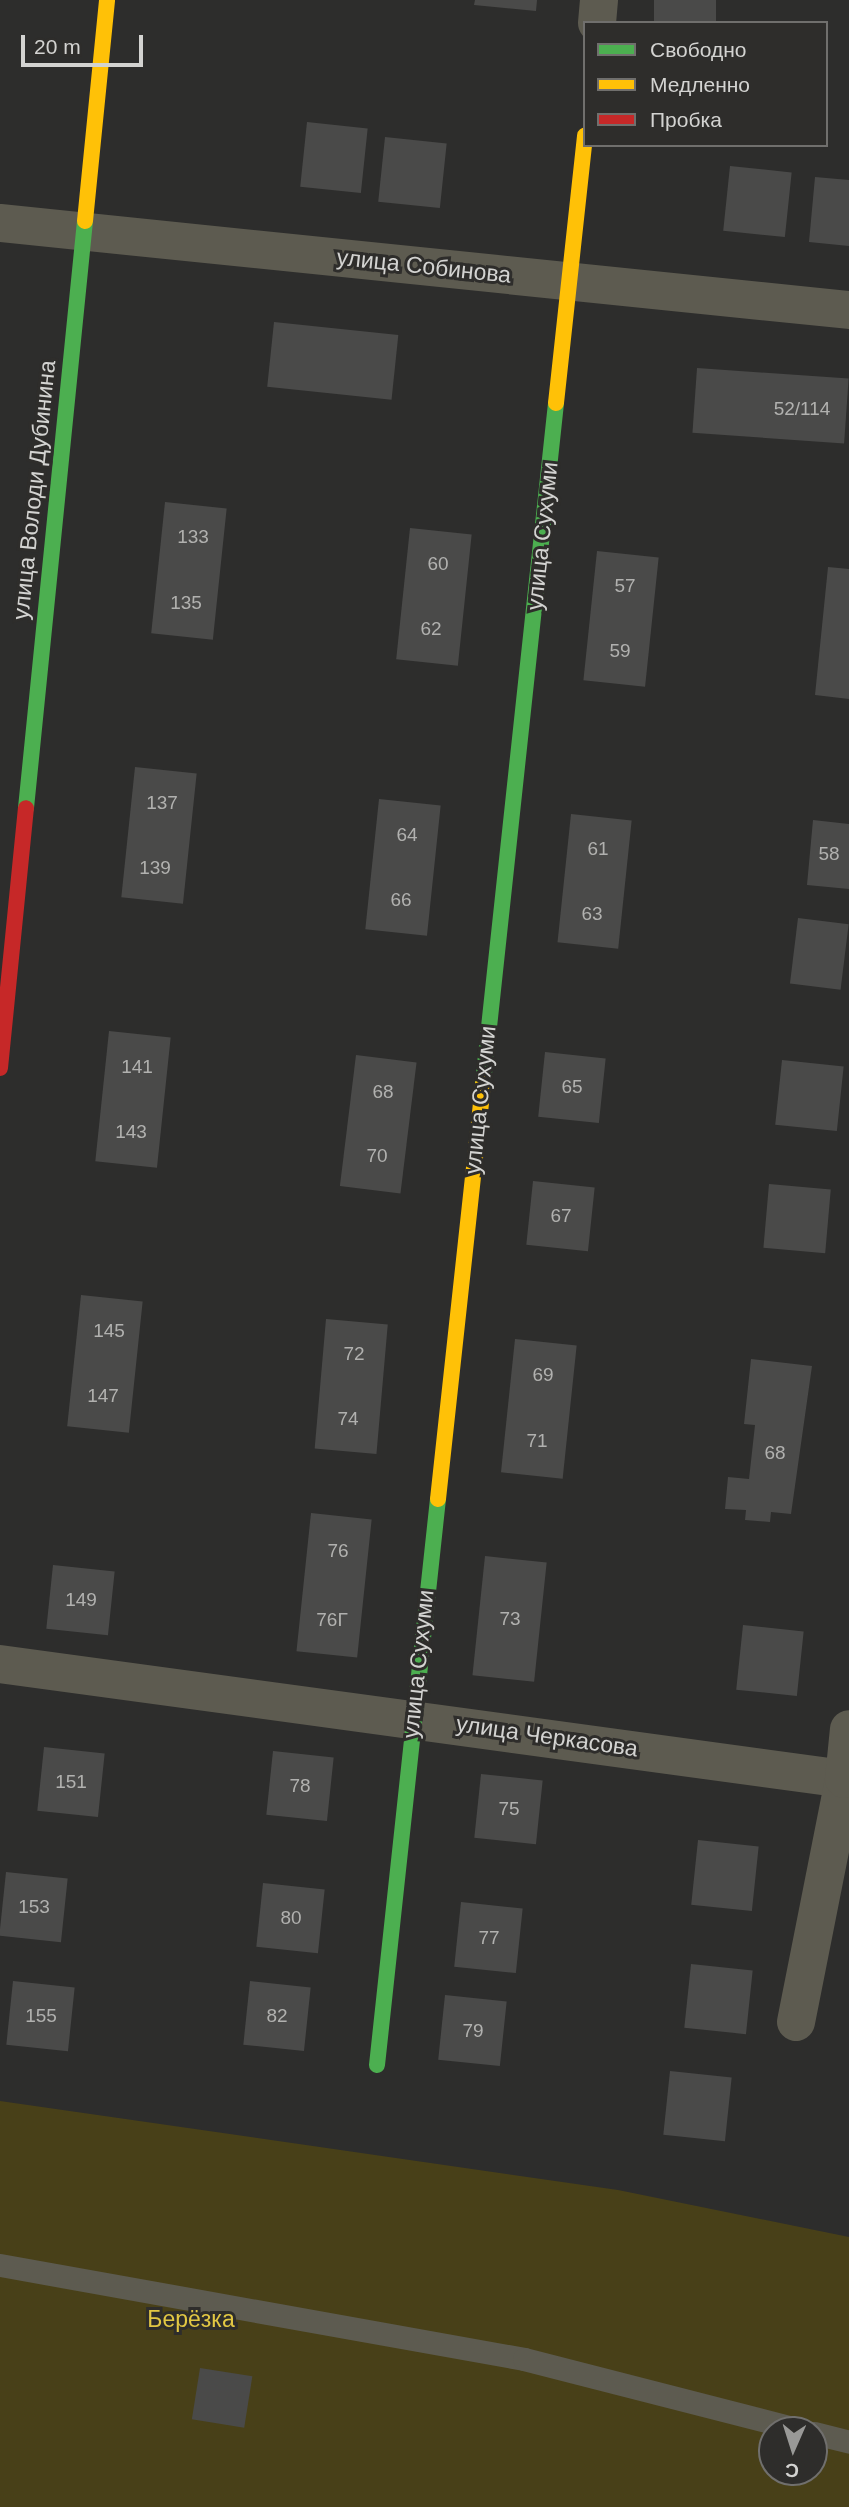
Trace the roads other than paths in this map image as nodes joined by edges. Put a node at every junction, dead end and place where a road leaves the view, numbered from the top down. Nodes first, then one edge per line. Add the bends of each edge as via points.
1 (107, 0) edge
2 (599, 0) edge
3 (597, 21) edge
4 (584, 147) edge
5 (0, 223) edge
6 (83, 232) junction
7 (570, 281) junction
8 (849, 310) edge
9 (0, 1068) edge
10 (0, 1664) edge
11 (412, 1717) junction
12 (849, 1729) edge
13 (844, 1779) junction
14 (796, 2022) dead end
15 (377, 2064) dead end
16 (0, 2265) edge
17 (758, 2419) edge
18 (828, 2437) edge
19 (849, 2442) edge

1 - 6 street, улица Володи Дубинина
2 - 3 street
4 - 7 street, улица Сухуми
5 - 6 street, улица Собинова
6 - 7 street, улица Собинова
6 - 9 street, улица Володи Дубинина
7 - 8 street, улица Собинова
7 - 11 street, улица Сухуми
10 - 11 street, улица Черкасова
11 - 13 street, улица Черкасова
11 - 15 street, улица Сухуми
12 - 13 street
13 - 14 street
16 - 17 lane via 524,2359
18 - 19 lane

